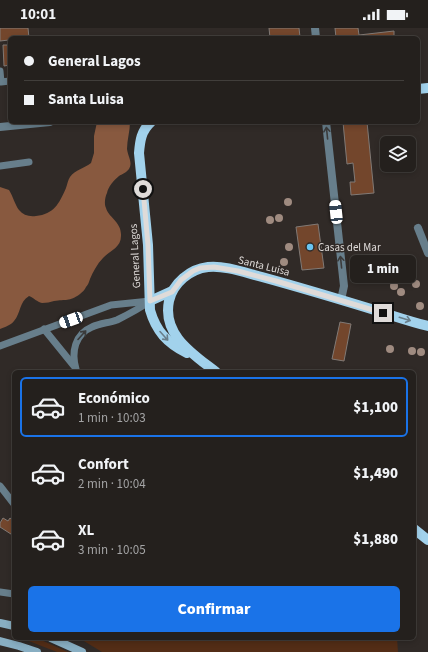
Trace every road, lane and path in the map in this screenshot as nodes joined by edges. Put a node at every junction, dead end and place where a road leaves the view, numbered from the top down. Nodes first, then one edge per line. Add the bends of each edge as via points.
1 (0, 71) edge
2 (8, 81) edge
3 (25, 124) edge
4 (148, 124) edge
5 (326, 124) edge
6 (0, 126) edge
7 (29, 162) dead end
8 (0, 166) edge
9 (418, 228) dead end
10 (428, 253) edge
11 (172, 292) junction
12 (341, 300) junction
13 (150, 301) junction
14 (428, 326) edge
15 (44, 330) junction
16 (0, 346) edge
17 (196, 356) junction
18 (77, 370) edge
19 (78, 370) edge
20 (214, 370) edge
21 (0, 486) edge
22 (12, 501) edge
23 (416, 531) edge
24 (428, 540) edge
25 (0, 592) edge
26 (12, 594) edge
27 (0, 623) edge
28 (12, 626) edge
29 (56, 640) edge
30 (0, 641) edge
31 (37, 652) edge
32 (82, 652) edge

1 - 2 lane via 1,82
3 - 6 street
4 - 13 main road, General Lagos via 142,132 139,153 148,245
12 -> 5 street via 344,286
7 - 8 lane
9 - 10 street
11 - 12 main road, Santa Luisa via 181,280 193,271 214,267 238,271
11 - 13 main road
11 - 17 main road, Santa Luisa via 168,312 171,326 178,338
12 -> 14 main road, Santa Luisa
13 - 15 lane via 111,305
13 -> 17 main road, General Lagos via 153,319 162,334 168,341
19 -> 13 lane via 74,362 74,348 84,332 94,326 115,321
15 - 16 lane
15 - 18 lane
17 - 20 main road
21 - 22 lane
23 - 24 main road
25 - 26 lane
27 - 28 main road
29 - 32 main road
30 - 31 main road

